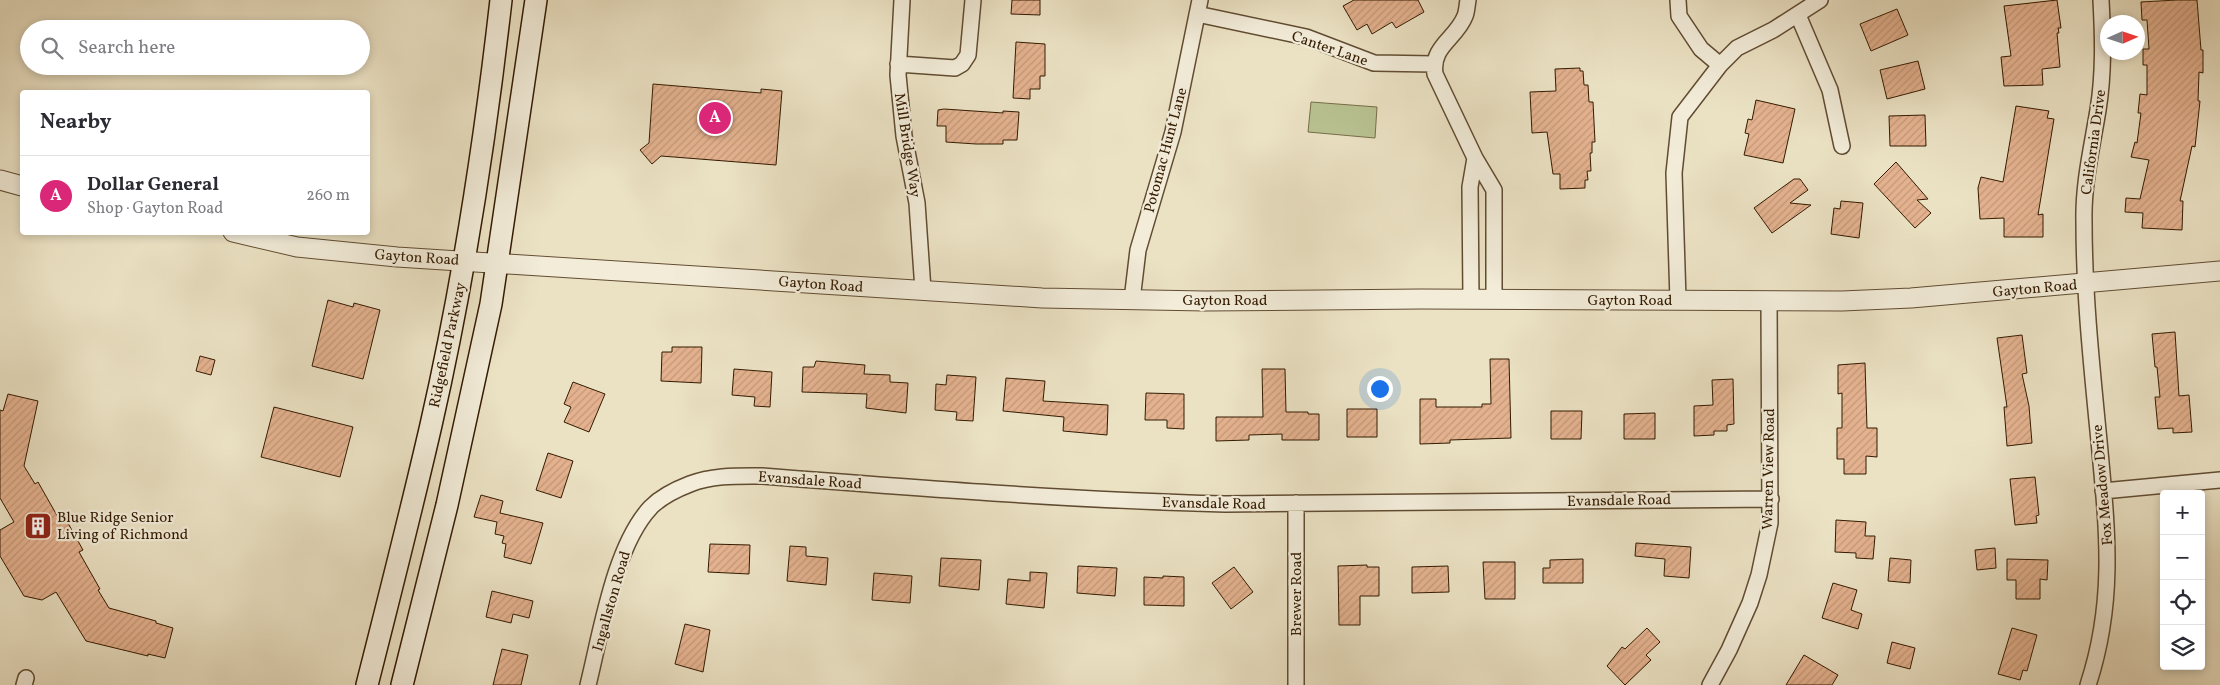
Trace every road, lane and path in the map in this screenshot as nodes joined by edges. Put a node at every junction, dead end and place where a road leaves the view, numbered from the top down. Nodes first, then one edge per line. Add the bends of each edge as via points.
1 (501, 0) edge
2 (536, 0) edge
3 (902, 0) edge
4 (973, 0) edge
5 (1468, 0) edge
6 (1678, 0) edge
7 (1820, 0) edge
8 (2101, 0) edge
9 (1199, 7) edge
10 (1798, 15) junction
11 (898, 64) junction
12 (1434, 64) junction
13 (1720, 65) junction
14 (1842, 146) dead end
15 (1476, 158) junction
16 (0, 180) edge
17 (20, 185) edge
18 (246, 235) edge
19 (464, 260) junction
20 (499, 263) junction
21 (2220, 271) edge
22 (2087, 283) junction
23 (922, 290) junction
24 (1471, 299) junction
25 (1494, 299) junction
26 (1132, 300) junction
27 (1678, 300) junction
28 (1770, 300) junction
29 (2220, 480) edge
30 (2103, 491) junction
31 (662, 498) joint
32 (1771, 499) junction
33 (1296, 504) junction
34 (367, 685) edge
35 (402, 685) edge
36 (588, 685) edge
37 (1296, 685) edge
38 (1710, 685) edge
39 (2088, 685) edge

1 - 19 main road, Ridgefield Parkway
2 - 20 main road
3 - 11 street, Mill Bridge Way
4 - 11 street via 968,55 962,64 955,68
5 - 12 street via 1465,16 1437,54
6 - 13 street via 1679,16 1701,49
7 - 10 street
8 - 22 street, California Drive via 2102,68 2085,187
9 - 12 street, Canter Lane via 1306,38 1374,64
9 - 26 street, Potomac Hunt Lane via 1173,132 1138,250
10 - 13 street via 1737,48
10 - 14 street via 1830,90
11 - 23 street, Mill Bridge Way via 900,108 917,203
12 - 15 street
13 - 27 street via 1680,117 1674,173
15 - 24 street via 1470,187
15 - 25 street via 1494,190
16 - 17 street
18 - 19 street, Gayton Road via 297,247
19 - 20 street, Gayton Road
19 - 34 main road, Ridgefield Parkway via 431,424
20 - 23 street, Gayton Road
20 - 35 main road via 449,497
21 - 22 street, Gayton Road
22 - 28 street, Gayton Road via 1911,298
22 - 30 street, Fox Meadow Drive
23 - 26 street, Gayton Road
24 - 25 street, Gayton Road
24 - 26 street, Gayton Road
25 - 27 street, Gayton Road
27 - 28 street, Gayton Road
28 - 32 street, Warren View Road
29 - 30 street
30 - 39 street, Fox Meadow Drive via 2108,579 2102,634
31 - 33 street, Evansdale Road via 690,484 732,476 1137,502
31 - 36 street, Ingallston Road via 637,526 617,569
32 - 33 street, Evansdale Road
32 - 38 street, Warren View Road via 1770,523 1759,575 1741,625
33 - 37 street, Brewer Road

